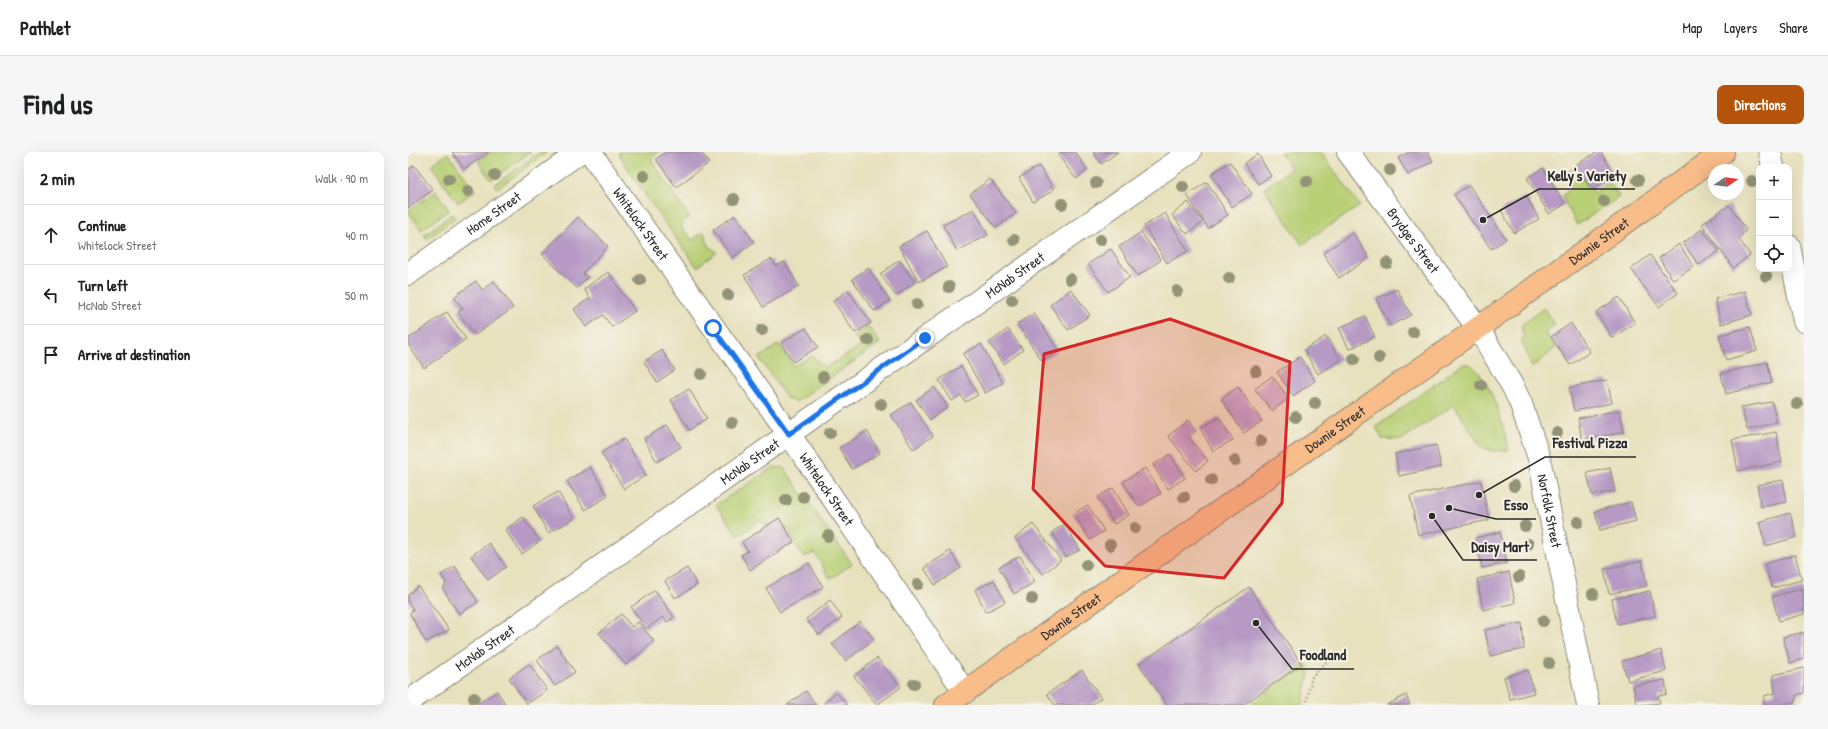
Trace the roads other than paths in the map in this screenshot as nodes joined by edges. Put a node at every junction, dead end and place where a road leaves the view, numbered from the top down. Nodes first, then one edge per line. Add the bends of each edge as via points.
1 (580, 152) edge
2 (590, 152) edge
3 (1190, 152) edge
4 (1348, 152) edge
5 (1723, 152) edge
6 (1770, 152) edge
7 (1772, 164) edge
8 (1792, 261) edge
9 (408, 274) edge
10 (1804, 321) edge
11 (1478, 328) junction
12 (789, 434) junction
13 (965, 692) junction
14 (408, 702) edge
15 (946, 705) edge
16 (1588, 705) edge

1 - 9 street, Home Street
2 - 12 street, Whitelock Street
3 - 12 street, McNab Street
4 - 11 street, Brydges Street
5 - 11 main road, Downie Street
6 - 7 street
8 - 10 street
11 - 13 main road, Downie Street
11 - 16 street, Norfolk Street via 1513,387 1539,458
12 - 13 street, Whitelock Street
12 - 14 street, McNab Street
13 - 15 main road, Downie Street

